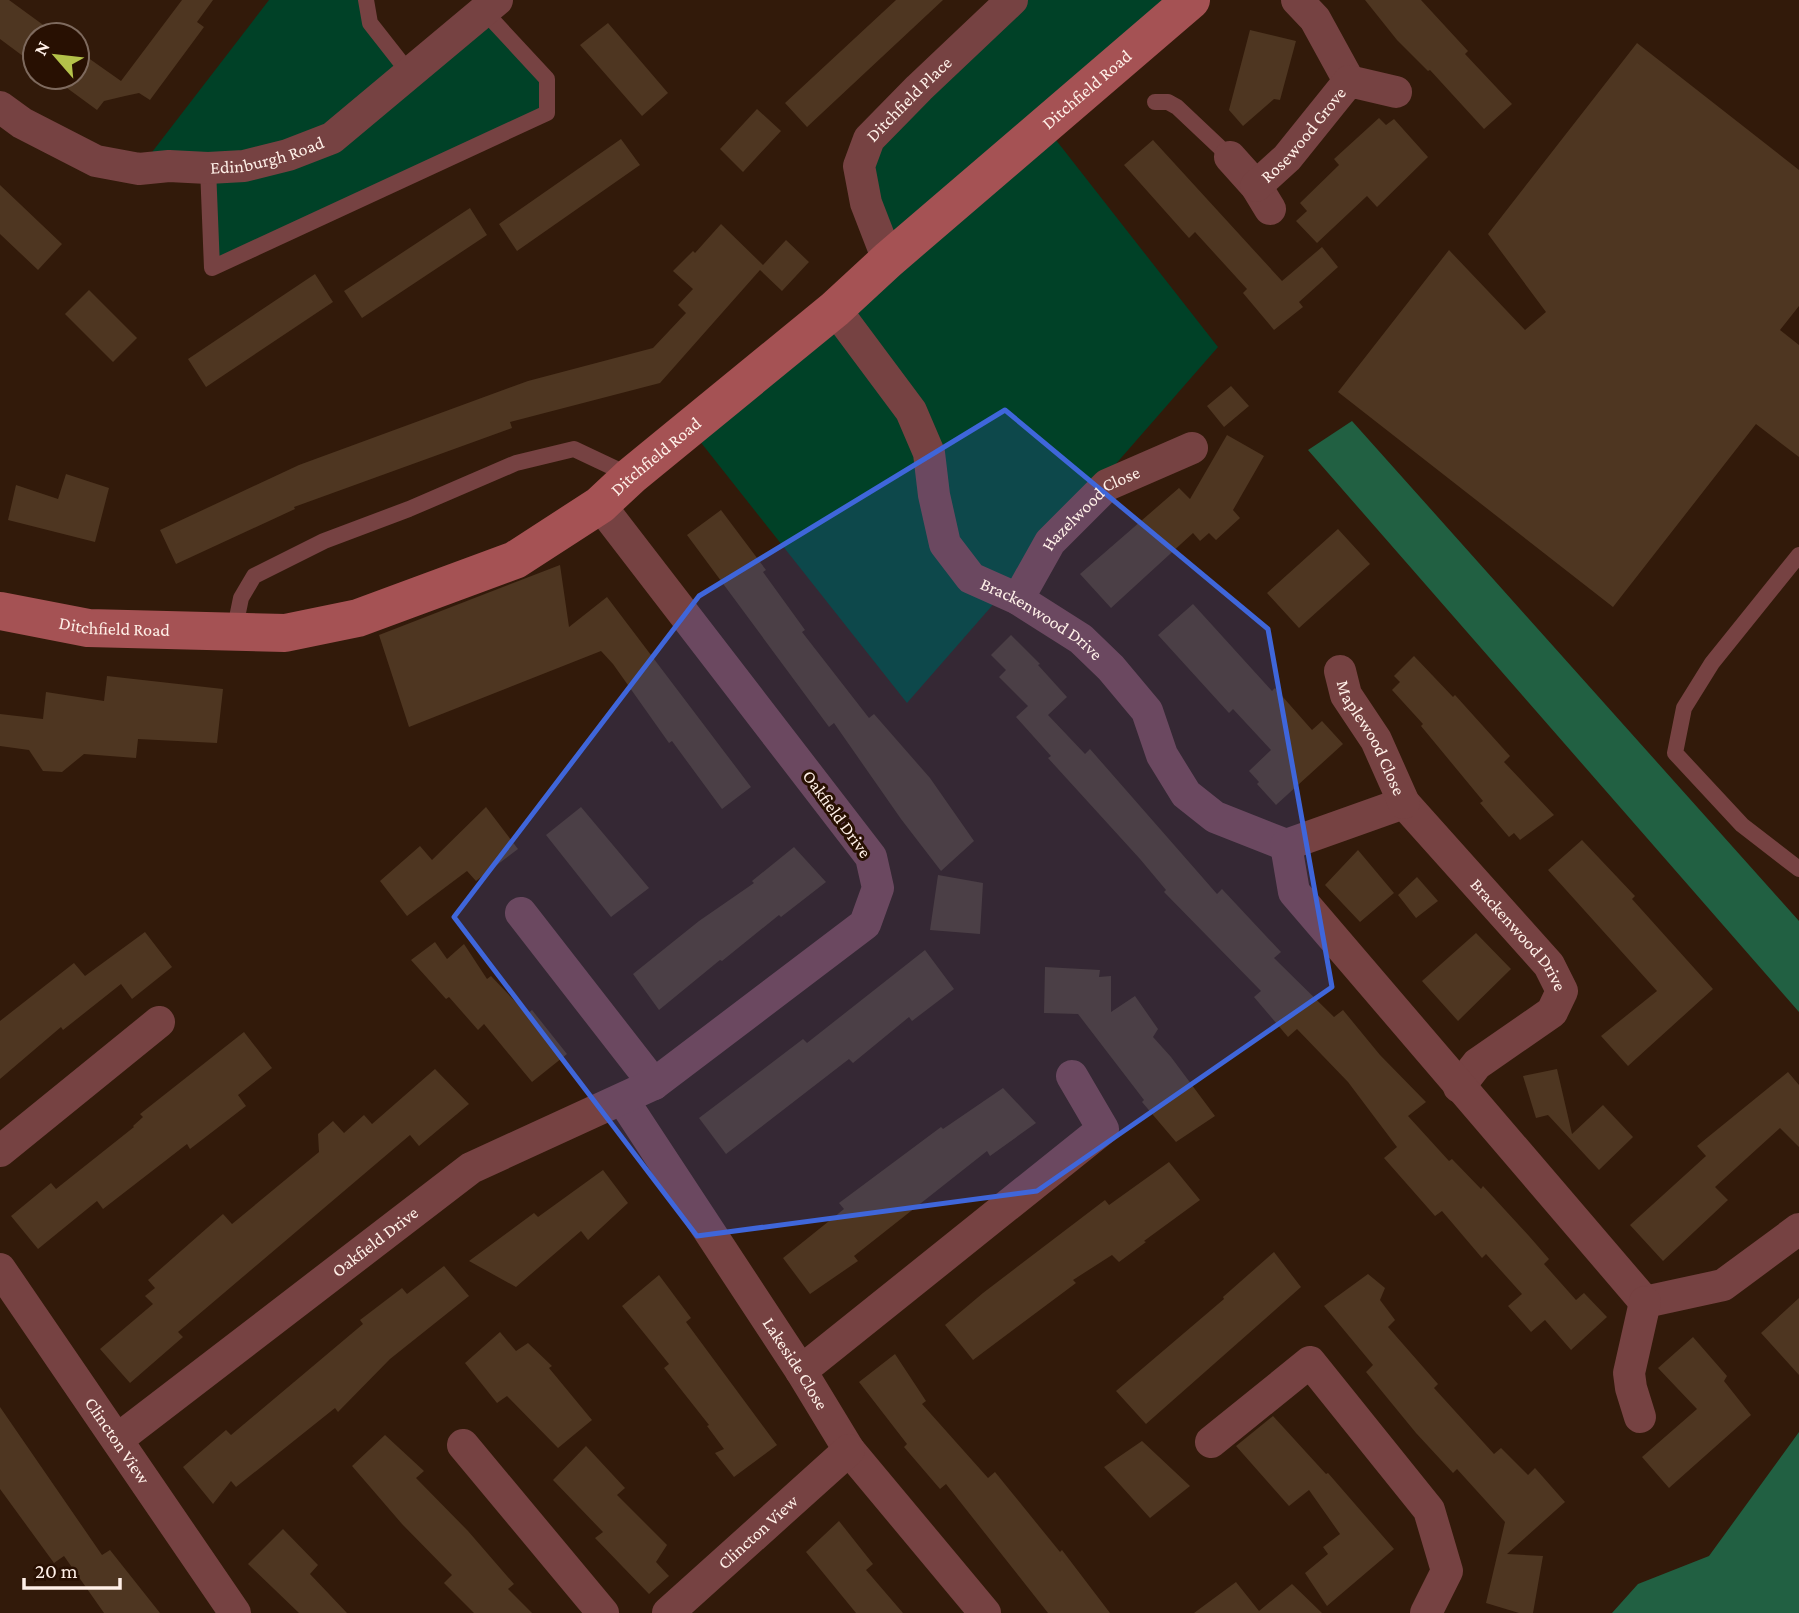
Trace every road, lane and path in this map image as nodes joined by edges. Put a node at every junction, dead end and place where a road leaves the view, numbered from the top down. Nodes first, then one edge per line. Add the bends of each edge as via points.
1 (366, 0) edge
2 (1012, 0) edge
3 (1191, 0) edge
4 (1297, 0) edge
5 (491, 6) edge
6 (410, 74) junction
7 (1349, 81) junction
8 (1396, 92) dead end
9 (1155, 102) dead end
10 (0, 107) edge
11 (1230, 157) joint
12 (208, 168) junction
13 (888, 260) junction
14 (835, 309) junction
15 (1192, 448) dead end
16 (631, 476) junction
17 (600, 505) junction
18 (1799, 555) edge
19 (1018, 599) junction
20 (0, 611) edge
21 (234, 632) junction
22 (1340, 671) dead end
23 (1404, 803) junction
24 (1286, 845) junction
25 (1799, 869) edge
26 (521, 913) dead end
27 (159, 1022) dead end
28 (1072, 1076) dead end
29 (654, 1084) junction
30 (1459, 1087) junction
31 (623, 1100) junction
32 (0, 1151) edge
33 (1799, 1229) edge
34 (0, 1269) edge
35 (1645, 1302) junction
36 (801, 1371) junction
37 (1640, 1417) dead end
38 (118, 1439) junction
39 (1211, 1442) dead end
40 (463, 1445) dead end
41 (849, 1450) junction
42 (235, 1613) edge
43 (603, 1613) edge
44 (668, 1613) edge
45 (985, 1613) edge
46 (1426, 1613) edge

1 - 6 lane via 370,23
2 - 13 street, Ditchfield Place via 869,139 859,166 866,203
3 - 13 street, Ditchfield Road
4 - 7 street, Rosewood Grove via 1315,19
5 - 6 street, Edinburgh Road
5 - 12 lane via 547,79 547,113 212,268
6 - 12 street, Edinburgh Road via 332,138 244,166
7 - 8 street, Rosewood Grove
7 - 11 street, Rosewood Grove via 1287,158 1263,197
9 - 11 lane via 1177,107
10 - 12 street, Edinburgh Road via 96,161 139,169
13 - 14 street, Ditchfield Road
14 - 16 street, Ditchfield Road
14 - 19 street, Brackenwood Drive via 911,411 929,453 945,544 971,578
15 - 19 street, Hazelwood Close via 1107,485 1050,542
16 - 17 street, Ditchfield Road
16 - 21 lane via 574,449 516,463 324,541 254,576 241,598
17 - 21 street, Ditchfield Road via 516,560 358,618 285,633
17 - 29 street, Oakfield Drive via 871,857 878,888 865,925
18 - 25 lane via 1712,663 1684,708 1675,753 1742,825
19 - 24 street, Brackenwood Drive via 1081,639 1111,668 1147,711 1162,755 1186,794 1215,817
20 - 21 street, Ditchfield Road via 88,628
22 - 23 street, Maplewood Close via 1346,695 1376,740
23 - 24 street
23 - 30 street, Brackenwood Drive via 1549,965 1562,991 1552,1012 1478,1064
24 - 30 street via 1294,892
26 - 29 street
27 - 32 street
28 - 36 street via 1103,1129
29 - 31 street, Oakfield Drive
30 - 35 street
31 - 36 street, Lakeside Close
31 - 38 street, Oakfield Drive via 471,1168
33 - 35 street via 1723,1285
34 - 38 street, Clincton View
35 - 37 street via 1629,1373
36 - 41 street, Lakeside Close
38 - 42 street, Clincton View
39 - 46 street via 1310,1362 1429,1510 1447,1571
40 - 43 street
41 - 44 street, Clincton View
41 - 45 street, Lakeside Close

